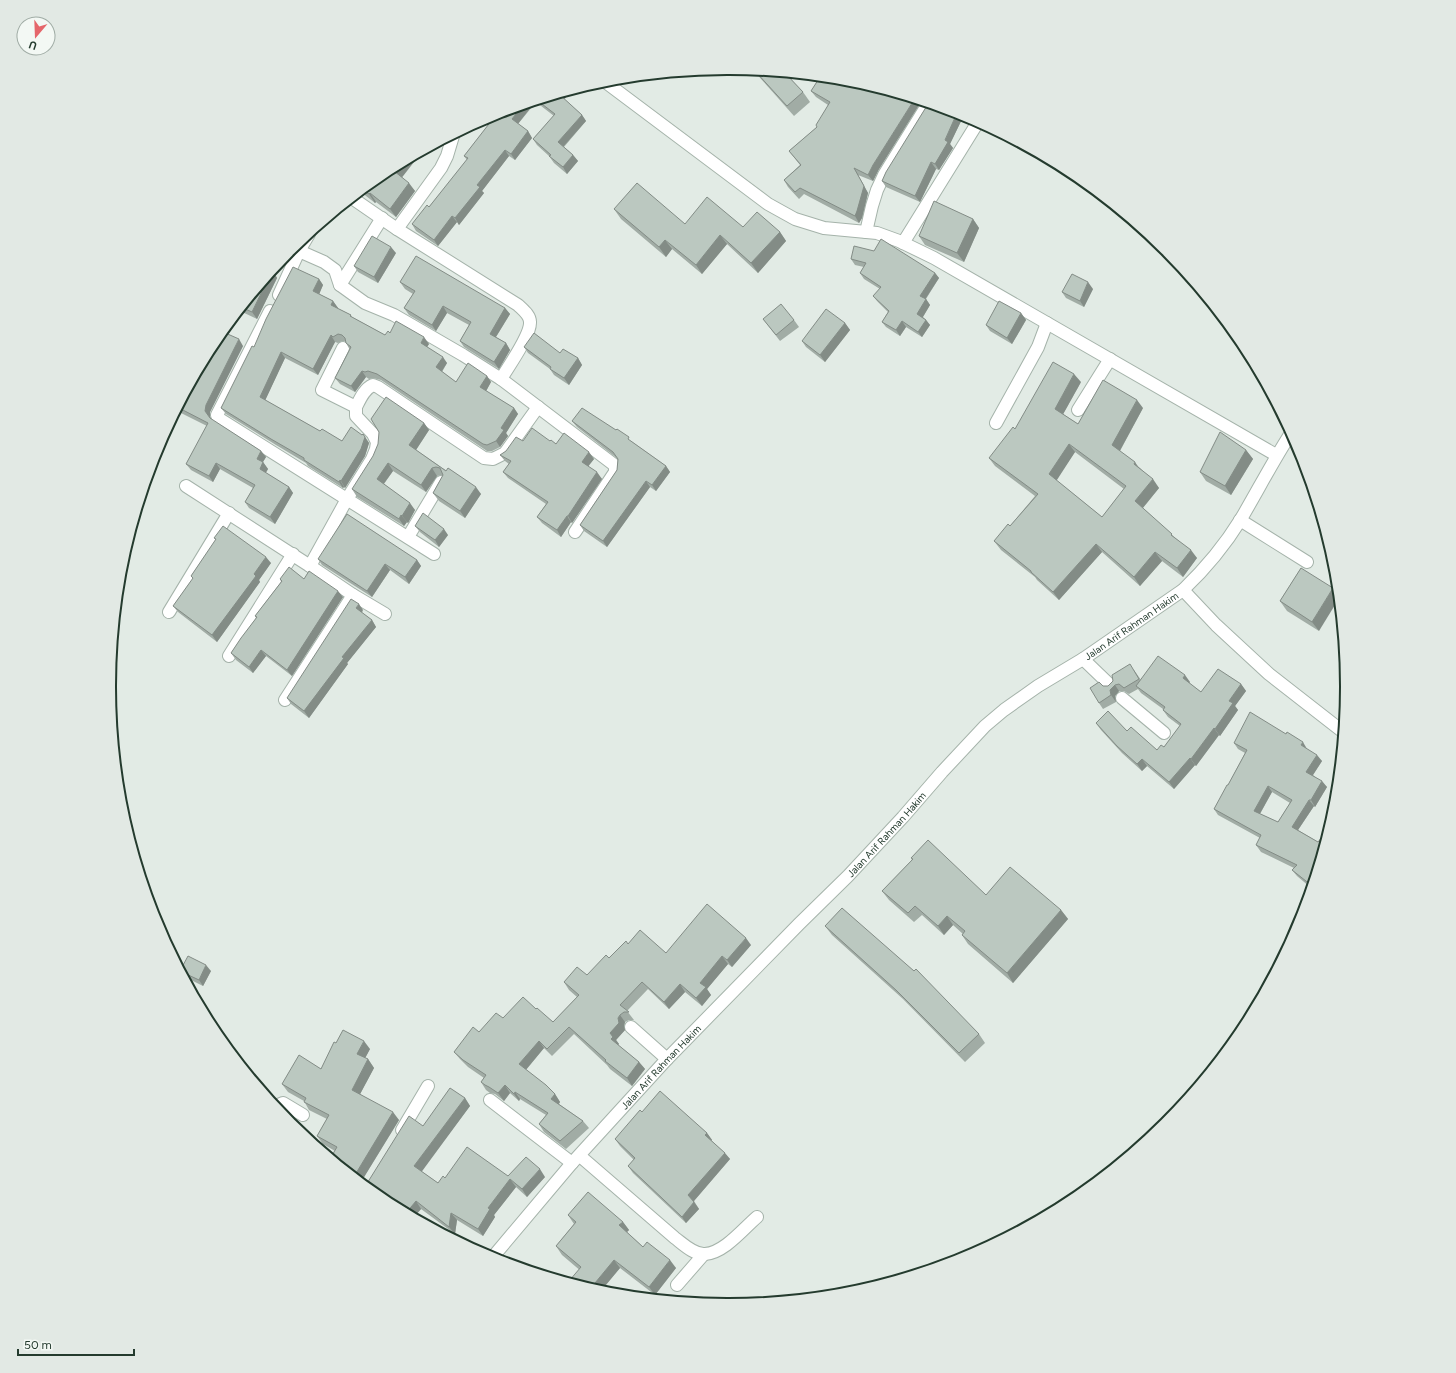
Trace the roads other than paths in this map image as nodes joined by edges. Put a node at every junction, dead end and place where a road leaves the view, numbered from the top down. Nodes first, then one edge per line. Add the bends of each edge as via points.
1 (611, 87) edge
2 (926, 107) edge
3 (975, 128) edge
4 (451, 142) edge
5 (356, 201) edge
6 (382, 218) junction
7 (397, 229) junction
8 (866, 232) junction
9 (903, 243) junction
10 (300, 251) joint
11 (340, 285) junction
12 (1047, 323) junction
13 (343, 348) dead end
14 (1110, 359) junction
15 (501, 379) junction
16 (356, 406) junction
17 (538, 407) junction
18 (1078, 410) dead end
19 (996, 423) dead end
20 (1287, 439) edge
21 (1276, 455) junction
22 (441, 482) edge
23 (186, 486) dead end
24 (347, 499) junction
25 (229, 513) junction
26 (1240, 520) junction
27 (575, 532) dead end
28 (408, 537) junction
29 (293, 554) junction
30 (434, 554) dead end
31 (1307, 562) dead end
32 (310, 566) junction
33 (1183, 590) junction
34 (353, 595) junction
35 (169, 612) dead end
36 (385, 614) dead end
37 (229, 656) dead end
38 (1083, 659) junction
39 (1110, 684) edge
40 (1122, 698) dead end
41 (285, 700) dead end
42 (1338, 727) edge
43 (1164, 733) dead end
44 (631, 1027) dead end
45 (667, 1059) junction
46 (428, 1086) dead end
47 (490, 1100) dead end
48 (281, 1104) edge
49 (303, 1115) dead end
50 (396, 1140) edge
51 (576, 1160) junction
52 (757, 1216) dead end
53 (497, 1252) edge
54 (704, 1254) junction
55 (677, 1285) dead end

1 - 8 street via 768,204 795,220 824,228
2 - 8 street via 884,175 877,190
3 - 9 street
4 - 7 street via 441,168
5 - 6 street
6 - 7 street
6 - 11 street
7 - 15 street via 527,313 530,322 529,332
8 - 9 street
9 - 12 street
10 - 11 street via 335,270
10 - 24 street via 217,415
11 - 15 street via 365,303 394,315
12 - 14 street
12 - 19 street via 1038,347
13 - 16 street via 322,390
14 - 18 street
14 - 21 street
15 - 17 street
16 - 17 street via 363,394 373,385 484,458 493,459 505,453
16 - 24 street via 357,419 373,434 377,442 372,459
17 - 27 street via 615,467 615,472
20 - 21 street, Jalan Arif Rahman Hakim
21 - 26 street, Jalan Arif Rahman Hakim
22 - 28 street
23 - 25 street
24 - 28 street
24 - 32 street
25 - 29 street
25 - 35 street
26 - 31 street
26 - 33 street, Jalan Arif Rahman Hakim via 1221,548
28 - 30 street
29 - 32 street
29 - 37 street
32 - 34 street
33 - 38 street, Jalan Arif Rahman Hakim
33 - 42 street via 1269,674
34 - 36 street
34 - 41 street
38 - 39 street
38 - 45 street, Jalan Arif Rahman Hakim via 1038,686 985,726 848,876
40 - 43 street
44 - 45 street
45 - 51 street, Jalan Arif Rahman Hakim
46 - 50 street
47 - 51 street
48 - 49 street
51 - 53 street, Jalan Arif Rahman Hakim
51 - 54 street via 691,1250
52 - 54 street via 724,1247
54 - 55 street

